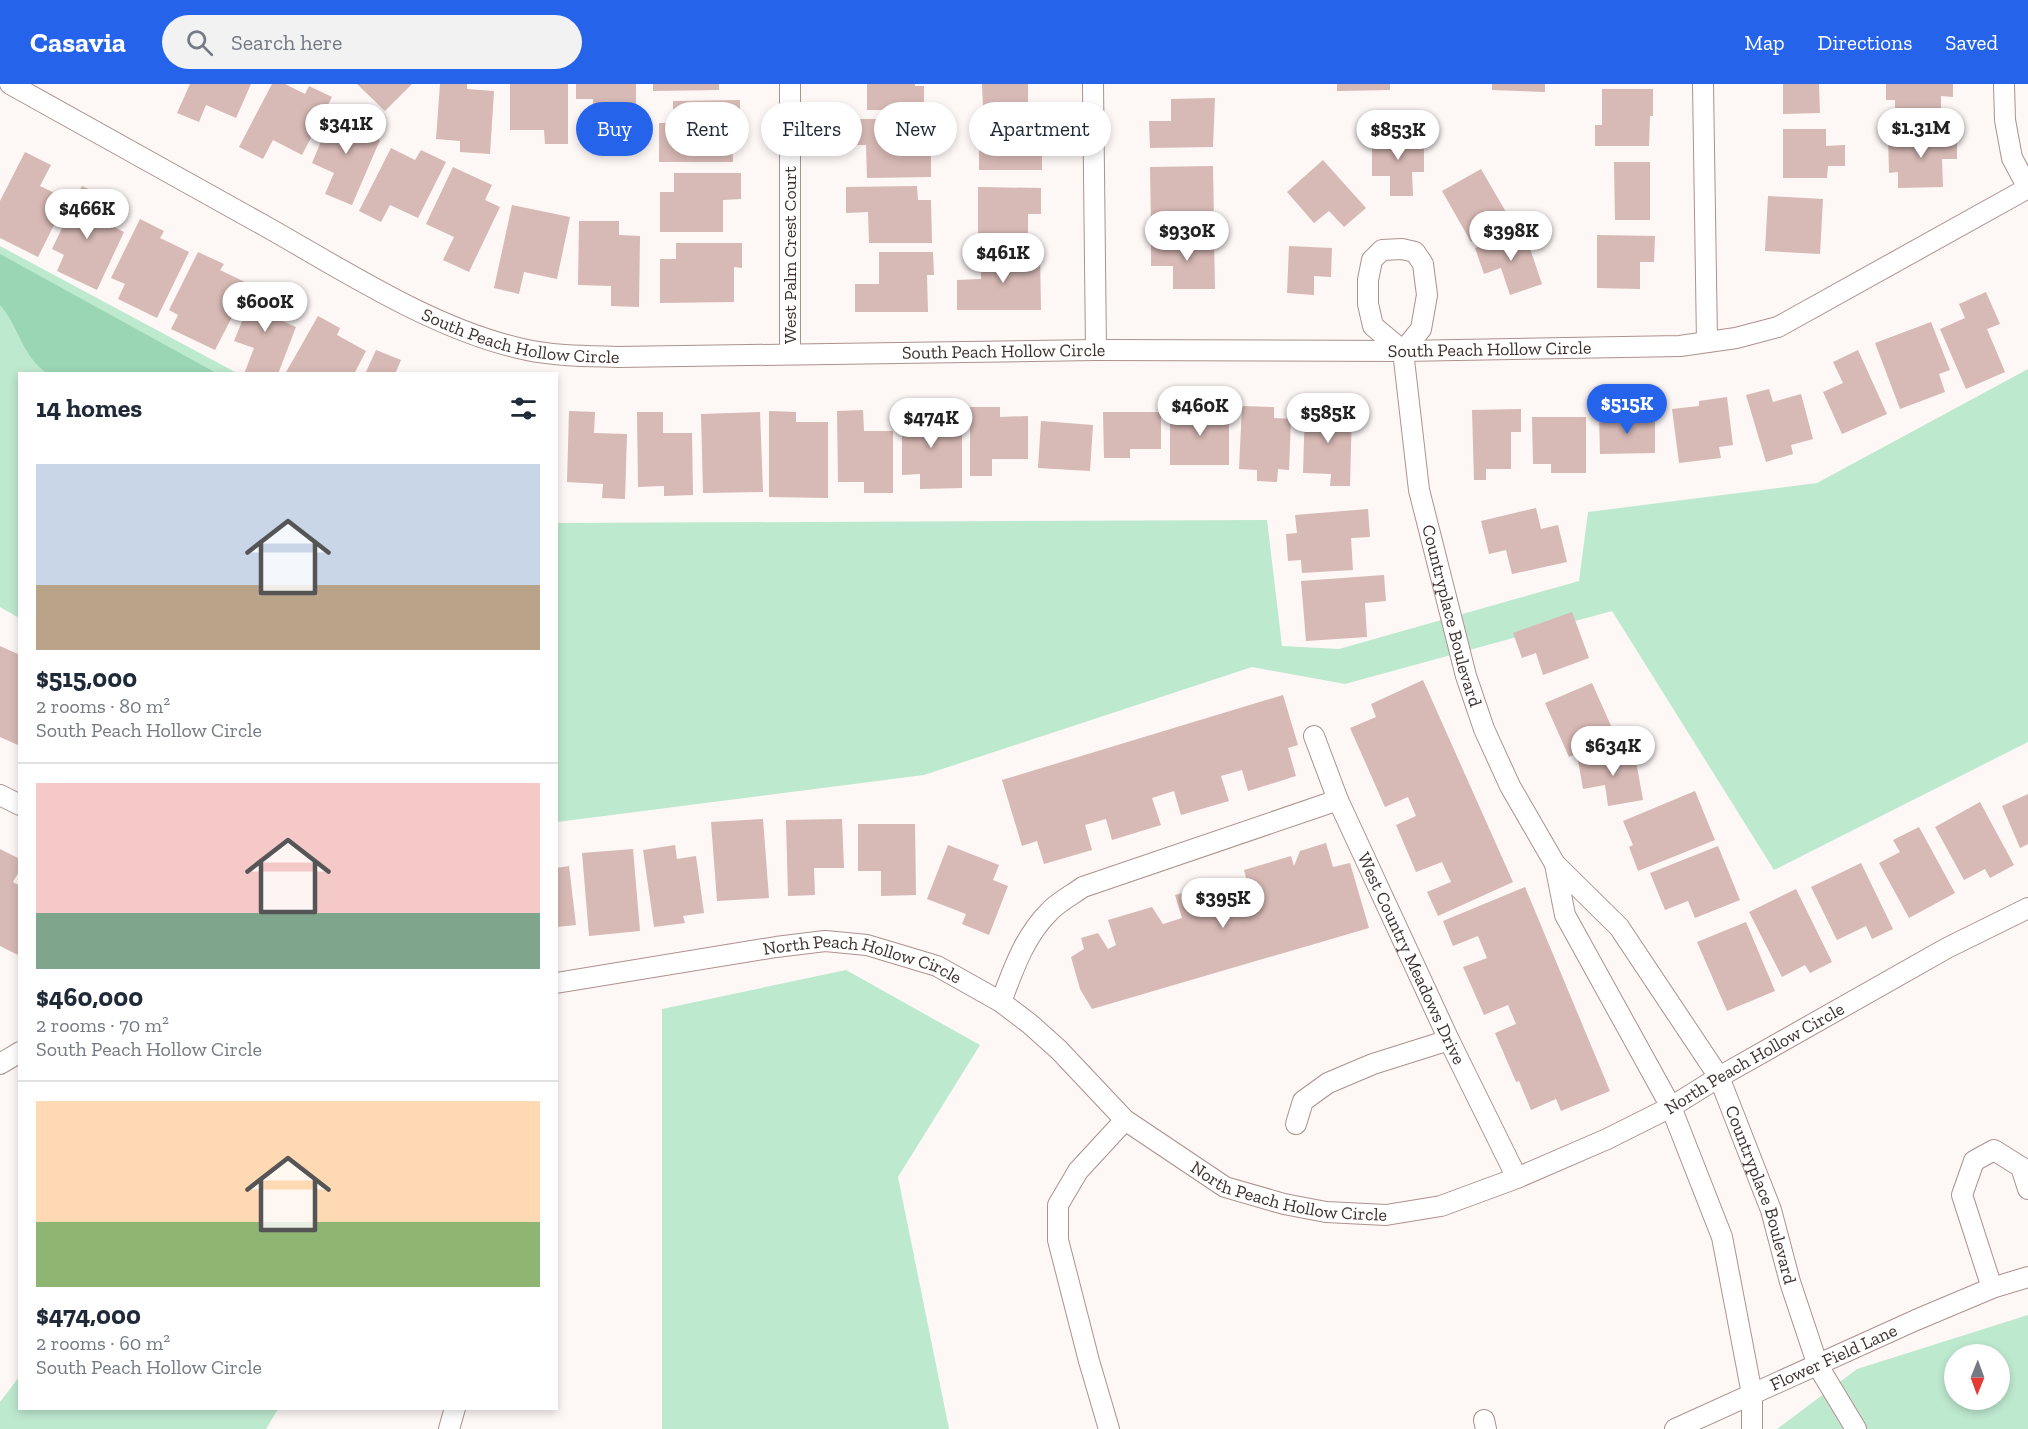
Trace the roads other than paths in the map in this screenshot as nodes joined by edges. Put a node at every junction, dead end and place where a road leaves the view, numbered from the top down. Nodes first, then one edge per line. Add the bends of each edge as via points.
1 (10, 84) edge
2 (790, 84) edge
3 (1093, 84) edge
4 (1703, 84) edge
5 (2004, 84) edge
6 (2028, 188) edge
7 (1707, 342) junction
8 (1096, 350) junction
9 (1403, 351) junction
10 (790, 354) junction
11 (1314, 736) dead end
12 (0, 795) edge
13 (1338, 800) junction
14 (18, 804) edge
15 (1555, 864) junction
16 (2028, 908) edge
17 (558, 983) edge
18 (1001, 1002) junction
19 (1449, 1040) junction
20 (18, 1053) edge
21 (0, 1064) edge
22 (1719, 1077) junction
23 (1671, 1107) junction
24 (1125, 1120) junction
25 (1296, 1124) dead end
26 (1517, 1178) junction
27 (2028, 1189) edge
28 (2028, 1277) edge
29 (1992, 1288) junction
30 (1818, 1366) junction
31 (1752, 1394) junction
32 (454, 1410) edge
33 (449, 1429) edge
34 (1108, 1429) edge
35 (1675, 1429) edge
36 (1752, 1429) edge
37 (1856, 1429) edge

1 - 10 street, South Peach Hollow Circle via 383,291 458,329 492,341 528,351 575,356
2 - 10 street, West Palm Crest Court
3 - 8 street
4 - 7 street
5 - 6 street via 2012,158
6 - 7 street, South Peach Hollow Circle via 1778,327
7 - 9 street, South Peach Hollow Circle via 1680,346
8 - 9 street, South Peach Hollow Circle
8 - 10 street, South Peach Hollow Circle
9 - 9 street via 1421,329 1426,294 1423,264 1414,252 1382,250 1372,260 1368,304 1373,326
9 - 15 street, Countryplace Boulevard via 1419,490 1466,676 1510,786
11 - 13 street, West Country Meadows Drive
12 - 14 street
13 - 18 street via 1083,887 1050,911 1028,937
13 - 19 street, West Country Meadows Drive
15 - 22 street, Countryplace Boulevard via 1619,927
15 - 23 street, Countryplace Boulevard via 1565,915
16 - 22 street, North Peach Hollow Circle via 1947,948
17 - 18 street, North Peach Hollow Circle via 825,941 867,945 937,966
18 - 24 street, North Peach Hollow Circle via 1059,1050
19 - 25 street via 1373,1064 1329,1083 1303,1101
19 - 26 street, West Country Meadows Drive
20 - 21 street
22 - 23 street, North Peach Hollow Circle
22 - 30 street, Countryplace Boulevard via 1771,1210
23 - 26 street, North Peach Hollow Circle
23 - 31 street, Countryplace Boulevard via 1722,1237
24 - 26 street, North Peach Hollow Circle via 1225,1187 1326,1212 1386,1215 1441,1206
24 - 34 street via 1078,1171 1058,1205 1058,1240
27 - 29 street via 2021,1167 1994,1150 1974,1161 1962,1195
28 - 29 street, Flower Field Lane
29 - 30 street, Flower Field Lane
30 - 31 street, Flower Field Lane
30 - 37 street, Countryplace Boulevard
31 - 35 street, Flower Field Lane
31 - 36 street, Countryplace Boulevard
32 - 33 street

